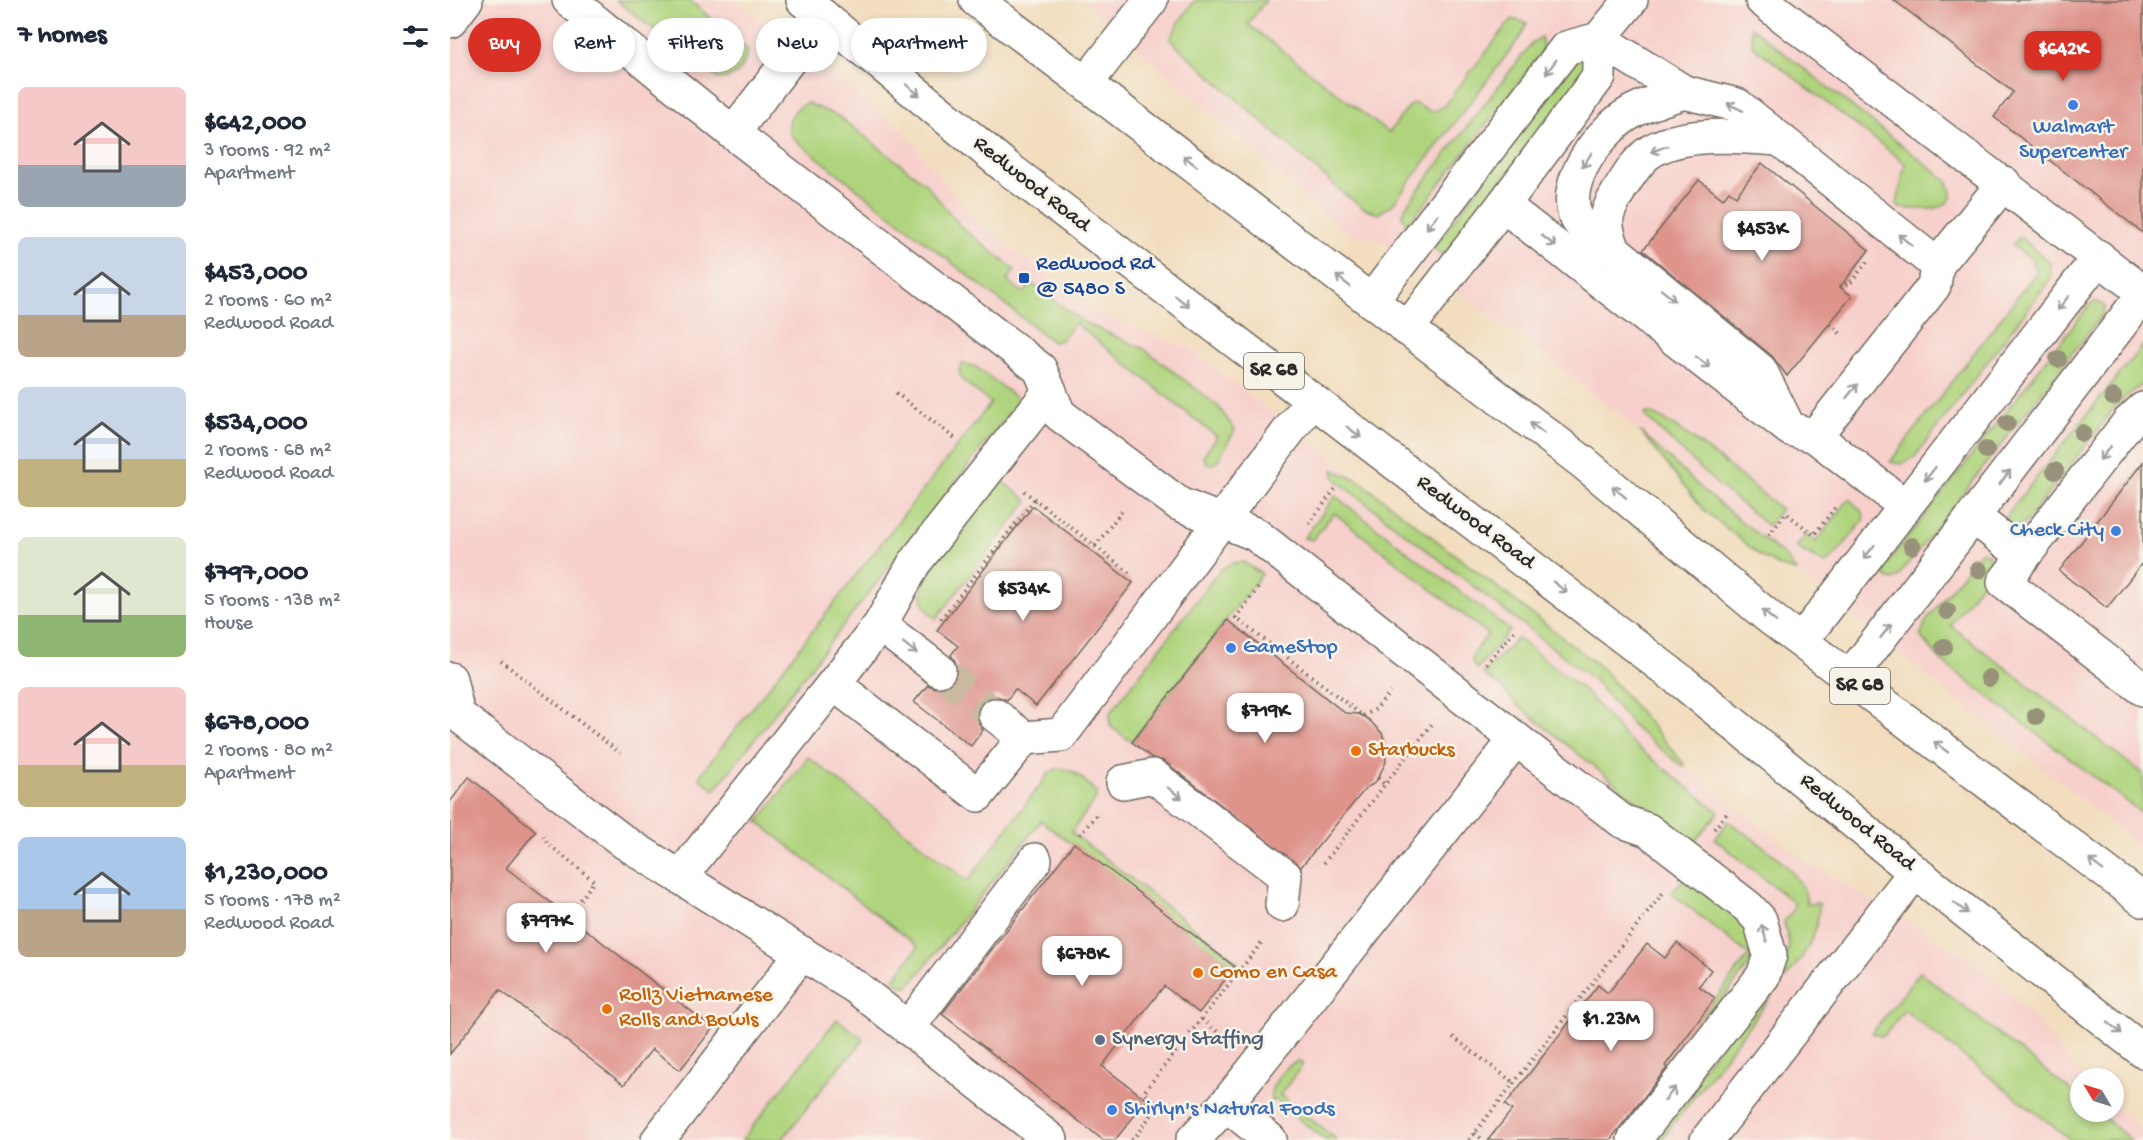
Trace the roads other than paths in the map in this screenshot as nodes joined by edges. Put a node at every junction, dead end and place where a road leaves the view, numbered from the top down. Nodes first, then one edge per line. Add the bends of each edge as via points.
1 (466, 0) edge
2 (569, 0) edge
3 (976, 0) edge
4 (1151, 0) edge
5 (1631, 0) edge
6 (1761, 0) edge
7 (813, 8) edge
8 (450, 21) edge
9 (1599, 39) junction
10 (1087, 82) junction
11 (1684, 92) junction
12 (1632, 112) junction
13 (733, 133) junction
14 (1779, 139) junction
15 (2004, 183) junction
16 (1503, 205) junction
17 (1614, 250) junction
18 (2099, 257) junction
19 (1937, 266) junction
20 (2143, 293) edge
21 (1371, 301) junction
22 (1407, 329) junction
23 (1050, 391) junction
24 (1312, 400) junction
25 (2143, 409) edge
26 (1802, 432) junction
27 (1905, 506) junction
28 (1975, 518) junction
29 (1219, 521) junction
30 (2024, 556) junction
31 (880, 625) junction
32 (1801, 641) junction
33 (939, 670) tunnel mouth
34 (1850, 677) junction
35 (450, 679) edge
36 (834, 684) junction
37 (2143, 689) edge
38 (454, 714) edge
39 (995, 715) tunnel mouth
40 (1024, 738) junction
41 (1515, 739) junction
42 (1123, 782) dead end
43 (1035, 860) dead end
44 (1915, 872) junction
45 (680, 877) junction
46 (2143, 900) edge
47 (1282, 905) dead end
48 (802, 953) junction
49 (908, 1028) junction
50 (2143, 1051) edge
51 (1226, 1104) junction
52 (658, 1140) edge
53 (1051, 1140) edge
54 (1193, 1140) edge
55 (1270, 1140) edge
56 (1634, 1140) edge
57 (1707, 1140) edge

1 - 8 main road
2 - 13 main road
3 - 10 main road, SR 68
4 - 10 main road
5 - 9 main road
6 - 15 main road
7 - 13 main road
7 -> 24 main road, Redwood Road / SR 68 via 1005,166
9 - 11 main road
9 - 12 main road via 1624,72 1633,94
9 - 16 main road via 1599,76
9 -> 21 main road via 1566,48
21 -> 10 main road, SR 68
11 - 12 main road
14 -> 11 main road via 1737,105
12 -> 17 main road via 1589,155 1572,189 1571,202 1577,220
13 - 23 main road via 1040,369
14 -> 17 main road via 1716,135 1682,140 1648,153 1629,175 1605,218
19 -> 14 main road
15 - 18 main road
15 - 19 main road
16 - 22 main road
16 -> 26 main road
17 -> 26 main road via 1760,370
18 - 20 main road
18 -> 27 main road
26 -> 19 main road via 1934,286
28 -> 20 main road
21 - 22 main road, SR 68
32 -> 22 main road, SR 68 via 1584,463
23 - 29 main road via 1059,414 1179,504
23 - 31 main road via 915,562
24 - 29 main road
24 -> 44 main road, Redwood Road / SR 68 via 1685,684
25 -> 30 main road
26 - 27 main road
27 -> 32 main road
28 - 30 main road
34 -> 28 main road
29 - 40 main road via 1167,597 1061,735
29 - 41 main road via 1255,534
30 - 37 main road via 2004,582
31 -> 33 main road
31 - 36 main road
32 - 34 main road, SR 68
46 -> 34 main road, SR 68
35 - 38 main road
36 - 40 main road via 978,795
36 - 45 main road
38 - 45 main road via 624,842
39 - 40 main road
41 - 51 main road
56 -> 41 main road via 1763,976 1770,955 1760,920 1648,830 1622,821
42 -> 47 main road via 1152,776 1275,869 1284,876
43 - 49 main road
44 -> 50 main road, Redwood Road / SR 68
44 - 57 main road
45 - 48 main road
48 - 49 main road via 857,988
48 - 52 main road
49 - 53 main road
51 - 54 main road
51 - 55 main road

